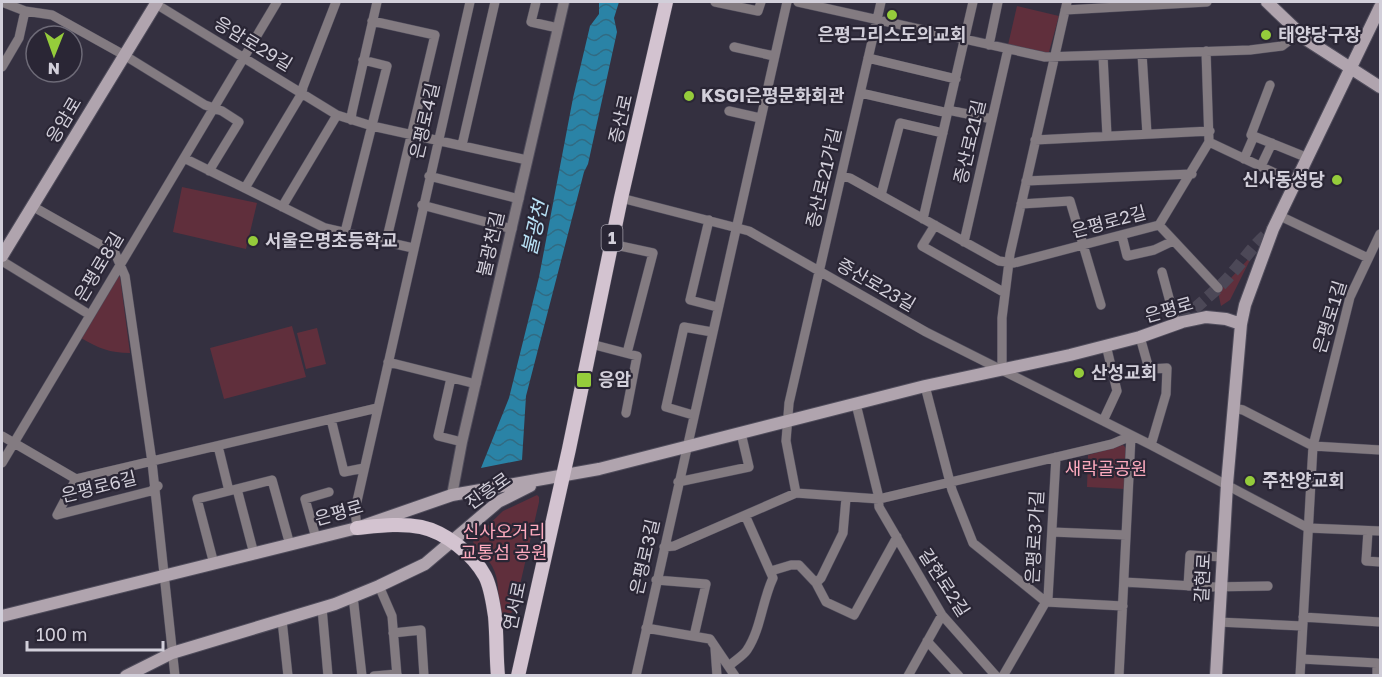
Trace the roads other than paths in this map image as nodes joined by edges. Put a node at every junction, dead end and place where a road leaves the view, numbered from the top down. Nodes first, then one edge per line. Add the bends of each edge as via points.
1 (2, 2) edge
2 (277, 2) edge
3 (336, 2) edge
4 (377, 2) edge
5 (470, 2) edge
6 (495, 2) edge
7 (536, 2) edge
8 (564, 2) edge
9 (666, 2) edge
10 (715, 2) edge
11 (761, 2) edge
12 (787, 2) edge
13 (798, 2) edge
14 (881, 2) edge
15 (974, 2) edge
16 (998, 2) edge
17 (1208, 2) edge
18 (1267, 2) edge
19 (156, 3) edge
20 (1125, 4) edge
21 (1066, 6) edge
22 (1380, 8) edge
23 (25, 11) junction
24 (877, 20) junction
25 (372, 21) junction
26 (558, 28) junction
27 (1299, 33) junction
28 (965, 39) junction
29 (989, 45) junction
30 (734, 47) dead end
31 (1008, 49) junction
32 (1206, 51) junction
33 (1142, 54) junction
34 (124, 55) junction
35 (774, 56) junction
36 (1103, 56) junction
37 (244, 57) junction
38 (868, 58) junction
39 (1054, 58) junction
40 (363, 60) junction
41 (2, 67) edge
42 (1351, 69) junction
43 (956, 79) junction
44 (1270, 85) dead end
45 (1380, 87) edge
46 (302, 93) junction
47 (861, 93) junction
48 (213, 108) junction
49 (729, 111) dead end
50 (948, 112) junction
51 (337, 115) junction
52 (760, 118) junction
53 (992, 119) junction
54 (351, 120) junction
55 (372, 126) junction
56 (1209, 131) junction
57 (943, 133) junction
58 (413, 134) junction
59 (1147, 134) junction
60 (1107, 136) junction
61 (1254, 136) junction
62 (437, 139) junction
63 (1035, 140) junction
64 (1209, 142) junction
65 (1272, 143) junction
66 (462, 145) junction
67 (184, 158) junction
68 (1308, 158) junction
69 (1244, 159) junction
70 (527, 160) junction
71 (1262, 166) junction
72 (209, 171) junction
73 (1192, 174) junction
74 (429, 176) junction
75 (842, 176) junction
76 (1026, 181) junction
77 (1296, 183) junction
78 (245, 188) junction
79 (882, 195) junction
80 (621, 198) junction
81 (519, 199) junction
82 (1021, 204) junction
83 (422, 205) junction
84 (32, 206) junction
85 (282, 207) junction
86 (1280, 216) junction
87 (923, 219) junction
88 (709, 220) junction
89 (935, 225) junction
90 (1159, 225) junction
91 (735, 226) junction
92 (512, 229) junction
93 (345, 232) junction
94 (1380, 234) edge
95 (1122, 236) junction
96 (1173, 241) junction
97 (386, 242) junction
98 (964, 242) junction
99 (611, 244) junction
100 (1083, 246) junction
101 (413, 248) junction
102 (2, 256) edge
103 (1368, 258) junction
104 (2, 261) edge
105 (1008, 263) junction
106 (119, 266) junction
107 (819, 271) junction
108 (1162, 272) dead end
109 (1218, 288) dead end
110 (1005, 293) junction
111 (1101, 305) dead end
112 (717, 306) junction
113 (90, 315) junction
114 (1176, 324) junction
115 (1241, 324) junction
116 (712, 332) junction
117 (1140, 337) junction
118 (591, 344) junction
119 (1106, 345) junction
120 (627, 353) junction
121 (388, 362) junction
122 (1002, 370) junction
123 (451, 378) junction
124 (476, 384) junction
125 (926, 386) junction
126 (856, 405) junction
127 (378, 408) junction
128 (1234, 408) junction
129 (626, 413) dead end
130 (693, 415) junction
131 (331, 419) junction
132 (787, 421) junction
133 (1103, 421) junction
134 (741, 433) junction
135 (2, 436) edge
136 (1131, 436) junction
137 (462, 442) junction
138 (13, 443) junction
139 (1151, 445) junction
140 (218, 446) junction
141 (1313, 446) junction
142 (686, 447) junction
143 (1380, 450) edge
144 (1056, 457) junction
145 (152, 462) junction
146 (2, 463) edge
147 (364, 468) junction
148 (564, 475) junction
149 (76, 479) junction
150 (678, 482) junction
151 (950, 482) junction
152 (1227, 484) junction
153 (156, 487) junction
154 (233, 490) junction
155 (329, 492) dead end
156 (796, 493) junction
157 (452, 495) junction
158 (846, 498) junction
159 (879, 499) junction
160 (745, 515) junction
161 (357, 528) junction
162 (1308, 528) junction
163 (1368, 531) junction
164 (1380, 531) edge
165 (1052, 532) junction
166 (1126, 535) junction
167 (897, 537) junction
168 (316, 538) junction
169 (453, 540) junction
170 (290, 545) junction
171 (664, 547) junction
172 (254, 554) junction
173 (1222, 557) junction
174 (1380, 562) edge
175 (214, 564) junction
176 (771, 571) junction
177 (165, 576) junction
178 (656, 580) junction
179 (1124, 582) junction
180 (816, 583) junction
181 (379, 586) junction
182 (1188, 586) junction
183 (1220, 586) junction
184 (1268, 586) dead end
185 (354, 596) junction
186 (1046, 602) junction
187 (1122, 606) junction
188 (322, 608) junction
189 (942, 615) junction
190 (2, 616) edge
191 (282, 620) junction
192 (1218, 622) junction
193 (1303, 622) junction
194 (1380, 622) edge
195 (646, 628) junction
196 (393, 633) junction
197 (694, 636) junction
198 (927, 640) junction
199 (715, 646) junction
200 (172, 653) junction
201 (1300, 659) junction
202 (729, 666) junction
203 (397, 674) edge
204 (126, 675) edge
205 (175, 675) edge
206 (288, 675) edge
207 (328, 675) edge
208 (362, 675) edge
209 (374, 675) edge
210 (424, 675) edge
211 (498, 675) edge
212 (518, 675) edge
213 (636, 675) edge
214 (717, 675) edge
215 (735, 675) edge
216 (908, 675) edge
217 (959, 675) edge
218 (996, 675) edge
219 (1003, 675) edge
220 (1119, 675) edge
221 (1216, 675) edge
222 (1300, 675) edge
223 (1377, 675) edge

1 - 23 street
2 - 37 street, 은평로8길
3 - 46 street, 응암로29길
4 - 25 street
5 - 62 street, 은평로4길
6 - 66 street
7 - 26 street via 531,22
8 - 26 street, 불광천길
9 - 80 main road, 증산로 / 1
10 - 11 street via 758,11
12 - 35 street
13 - 24 street
14 - 24 street
15 - 28 street, 증산로21길
16 - 29 street
17 - 20 street
18 - 27 main road
19 - 34 main road, 응암로
19 - 37 street, 응암로29길
20 - 21 street
21 - 39 street
22 - 42 main road
23 - 34 street via 52,15
23 - 41 street via 19,38
24 - 28 street
24 - 38 street, 증산로21가길
25 - 40 street
25 - 58 street via 435,35
26 - 70 street, 불광천길
27 - 32 street via 1282,46
27 - 42 main road
28 - 29 street
28 - 43 street, 증산로21길
29 - 31 street
30 - 35 street
31 - 39 street
31 - 53 street, 증산로21길
32 - 33 street
32 - 56 street
33 - 36 street
33 - 59 street
34 - 48 street
34 - 84 main road, 응암로
35 - 52 street
36 - 39 street
36 - 60 street
37 - 46 street, 응암로29길
37 - 48 street, 은평로8길
38 - 43 street
38 - 47 street, 증산로21가길
39 - 63 street
40 - 54 street
40 - 55 street via 387,66
42 - 45 main road
42 - 68 main road
43 - 50 street, 증산로21길
44 - 61 street via 1251,135
46 - 51 street, 응암로29길
46 - 78 street, 응암로29길
47 - 50 street
47 - 75 street, 증산로21가길
48 - 67 street, 은평로8길
48 - 72 street via 239,122
49 - 52 street
50 - 53 street
50 - 57 street, 증산로21길
51 - 54 street, 응암로29길
51 - 85 street
52 - 91 street
53 - 98 street, 증산로21길
54 - 55 street, 응암로29길
55 - 58 street, 응암로29길
55 - 93 street
56 - 59 street
56 - 64 street
57 - 79 street via 900,123
57 - 87 street, 증산로21길
58 - 62 street, 응암로29길
58 - 97 street
59 - 60 street
60 - 63 street
61 - 65 street
61 - 69 street
62 - 66 street, 응암로29길
62 - 74 street, 은평로4길
63 - 76 street
64 - 69 street
64 - 73 street, 은평로2길
65 - 68 street
65 - 71 street
66 - 70 street, 응암로29길
67 - 72 street
67 - 106 street, 은평로8길
68 - 77 main road
69 - 71 street
70 - 81 street, 불광천길
71 - 77 street
72 - 78 street
73 - 76 street, 은평로2길
73 - 90 street, 은평로2길
74 - 81 street
74 - 83 street, 은평로4길
75 - 79 street
75 - 107 street, 증산로21가길
76 - 82 street
77 - 86 main road
78 - 85 street
79 - 87 street
80 - 88 street, 증산로23길
80 - 99 main road, 증산로 / 1
81 - 92 street, 불광천길
82 - 100 street via 1070,201
82 - 105 street
83 - 92 street
83 - 101 street, 은평로4길
84 - 102 main road, 응암로
84 - 106 street via 115,253
85 - 93 street via 325,228
86 - 103 street
86 - 115 main road
87 - 89 street
88 - 91 street, 증산로23길
88 - 112 street via 690,300
89 - 98 street
89 - 110 street via 922,246
90 - 95 street, 은평로2길
90 - 96 street, 은평로
91 - 107 street, 증산로23길
91 - 112 street
92 - 124 street, 불광천길
93 - 97 street
94 - 103 street, 은평로1길
95 - 96 street via 1127,256
95 - 100 street, 은평로2길
96 - 109 street, 은평로
97 - 101 street
98 - 105 street
99 - 118 main road, 증산로 / 1
99 - 120 street via 653,253
100 - 105 street, 은평로2길
100 - 111 street
101 - 121 street, 은평로4길
103 - 141 street, 은평로1길 via 1350,297
104 - 113 street
105 - 110 street
106 - 113 street, 은평로8길
106 - 145 street, 은평로6길 via 124,276
107 - 122 street, 증산로23길
107 - 132 street
108 - 114 street
110 - 122 street
112 - 116 street
113 - 138 street, 은평로8길
114 - 115 main road, 은평로 via 1206,317
114 - 117 main road, 은평로
115 - 128 main road, 갈현로
116 - 130 street
116 - 130 street via 684,327 666,407
117 - 119 main road, 은평로
117 - 139 street via 1149,369 1167,368 1166,394
118 - 120 street
118 - 148 main road, 증산로 / 1
119 - 122 main road, 은평로
119 - 133 street via 1117,391
120 - 129 street via 637,356
121 - 123 street
121 - 127 street, 은평로4길
122 - 125 main road, 은평로
122 - 133 street
123 - 124 street
123 - 137 street via 438,436
124 - 137 street, 불광천길
125 - 126 main road, 은평로
125 - 151 street
126 - 132 main road, 은평로
126 - 159 street, 갈현로2길
127 - 131 street
127 - 147 street, 은평로4길
128 - 141 street
128 - 152 main road, 갈현로
130 - 142 street
131 - 140 street, 은평로6길
131 - 147 street via 344,472
132 - 134 main road, 은평로
132 - 156 street via 786,441
133 - 136 street
134 - 142 main road, 은평로
134 - 150 street via 749,467
135 - 138 street
136 - 139 street
136 - 144 street, 은평로3가길
136 - 166 street
137 - 157 street, 불광천길
138 - 146 street, 은평로8길
138 - 149 street
139 - 152 street
140 - 145 street, 은평로6길
140 - 154 street
141 - 143 street
141 - 162 street, 은평로1길
142 - 148 main road, 은평로
142 - 150 street, 은평로3길
144 - 151 street, 은평로3가길
144 - 165 street, 은평로3가길
145 - 149 street, 은평로6길
145 - 153 street, 은평로6길
147 - 161 street, 은평로4길 via 355,510
148 - 157 main road, 은평로
148 - 169 main road, 진흥로 via 504,498
148 - 212 main road, 연서로 / 1
149 - 153 street, 은평로6길 via 57,515
150 - 171 street, 은평로3길
151 - 159 street, 은평로3가길
151 - 186 street, 은평로3가길 via 973,543
152 - 162 street
152 - 173 main road, 갈현로
153 - 177 street, 은평로6길
154 - 170 street via 272,480
154 - 172 street
154 - 175 street via 197,499
155 - 168 street via 305,499
156 - 158 street, 은평로3가길
156 - 160 street, 은평로3가길
157 - 161 main road, 은평로
158 - 159 street, 은평로3가길
158 - 180 street via 843,533
159 - 167 street, 갈현로2길 via 879,507
160 - 171 street, 은평로3가길
160 - 176 street
161 - 168 main road, 은평로
161 - 169 main road via 421,527
162 - 163 street
162 - 193 street, 은평로1길
163 - 164 street
163 - 174 street via 1366,561
165 - 166 street
165 - 186 street, 은평로3가길
166 - 179 street
167 - 180 street via 854,615 826,602
167 - 189 street, 갈현로2길
168 - 170 main road, 은평로
169 - 181 main road, 진흥로 via 425,564
169 - 211 main road via 488,584 495,615
170 - 172 main road, 은평로
171 - 178 street, 은평로3길
172 - 175 main road, 은평로
173 - 182 street via 1190,555
173 - 183 main road, 갈현로
175 - 177 main road, 은평로
176 - 180 street via 799,565
176 - 202 street via 773,579 754,634 746,651
177 - 190 main road, 은평로
177 - 200 street, 은평로6길
178 - 195 street, 은평로3길
178 - 197 street via 706,584
179 - 182 street
179 - 187 street
181 - 185 main road, 진흥로
181 - 196 street via 392,615
182 - 183 street
183 - 184 street
183 - 192 main road, 갈현로
185 - 188 main road, 진흥로
185 - 208 street
186 - 187 street
186 - 219 street
187 - 220 street
188 - 191 main road, 진흥로
188 - 207 street
189 - 198 street
189 - 218 street, 갈현로2길
191 - 200 main road, 진흥로
191 - 206 street
192 - 193 street
192 - 221 main road, 갈현로
193 - 194 street
193 - 201 street, 은평로1길
195 - 197 street
195 - 213 street, 은평로3길
196 - 203 street
196 - 210 street via 421,630
197 - 199 street via 710,639
198 - 216 street
198 - 217 street
199 - 202 street
199 - 214 street
200 - 204 main road, 진흥로
200 - 205 street, 은평로6길
201 - 222 street, 은평로1길
201 - 223 street via 1377,663
202 - 215 street
203 - 209 street

